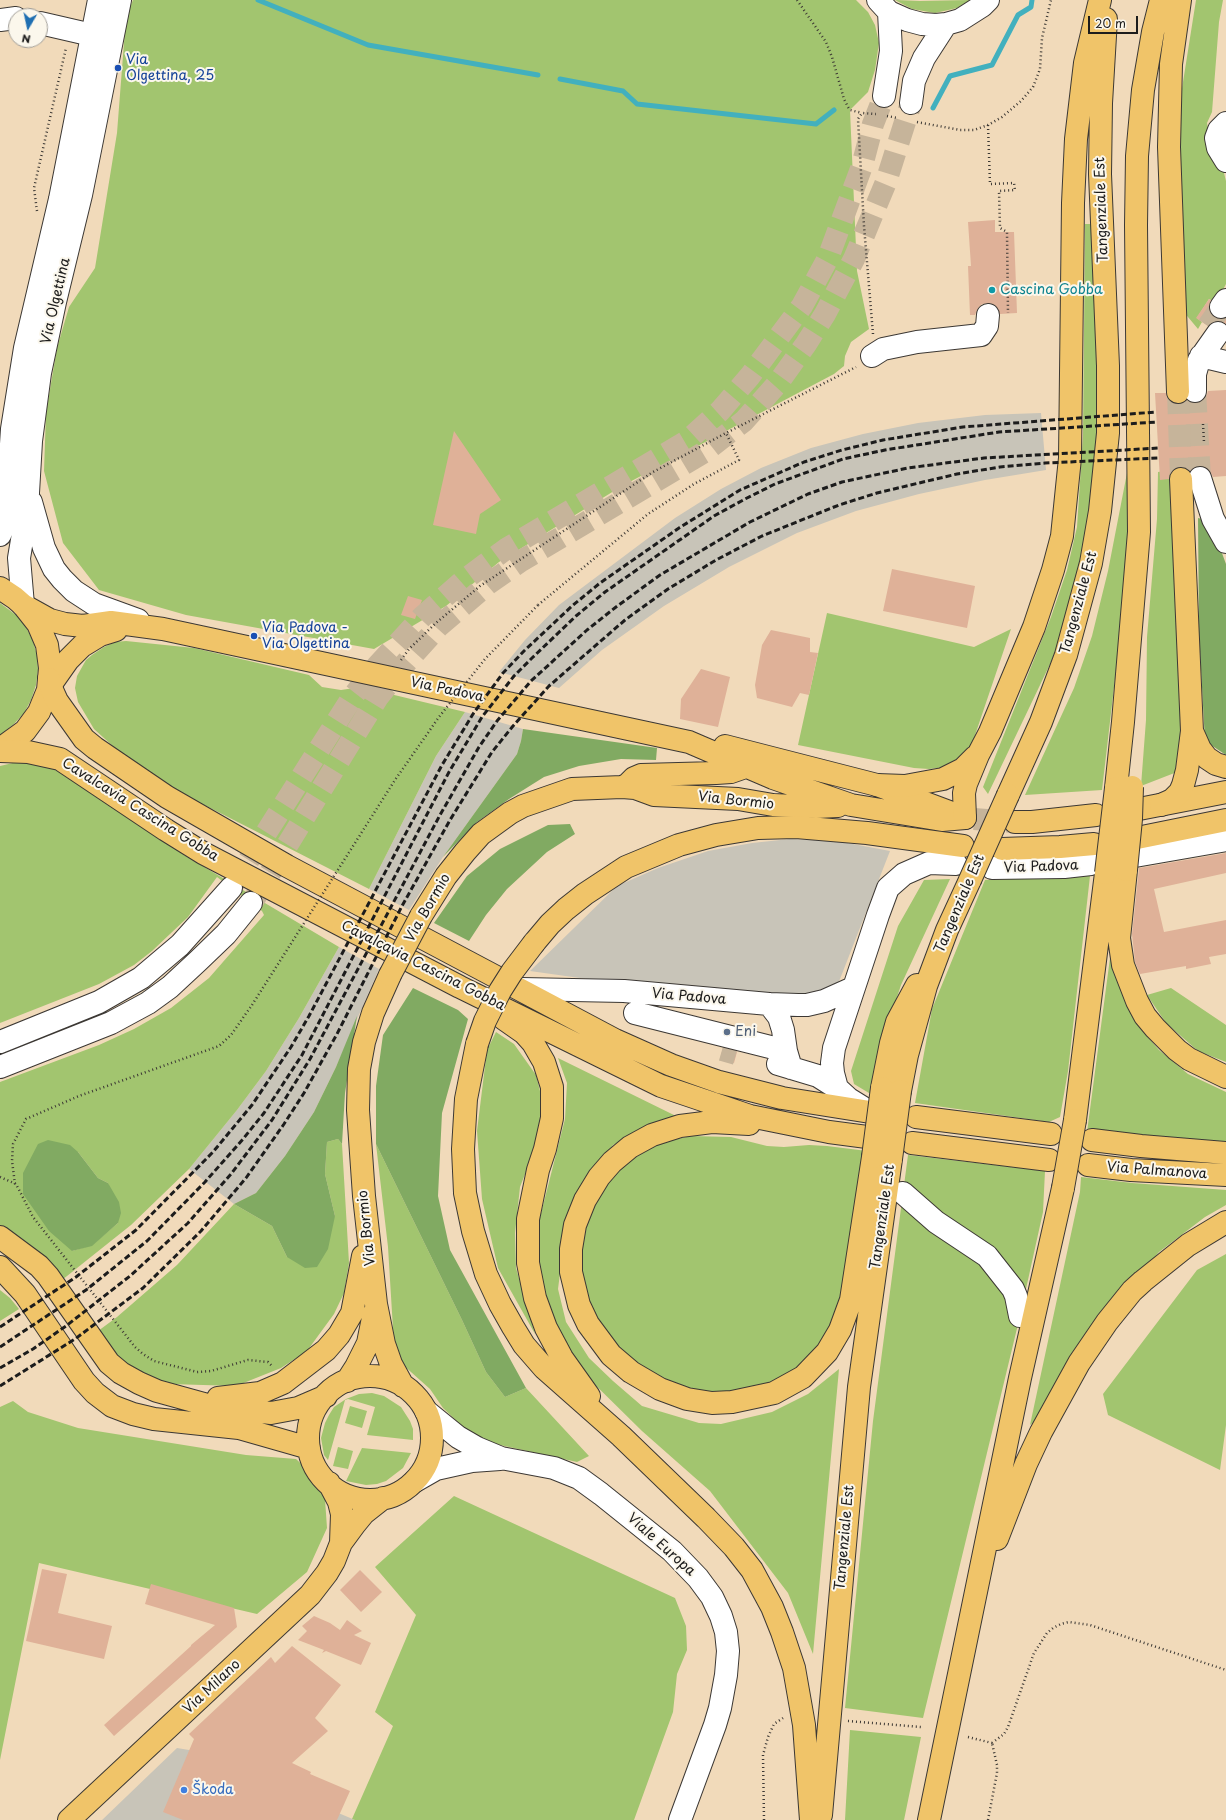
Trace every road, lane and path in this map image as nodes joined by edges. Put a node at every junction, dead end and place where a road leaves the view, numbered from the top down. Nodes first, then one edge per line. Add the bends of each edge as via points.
1 (100, 0) edge
2 (120, 0) edge
3 (797, 0) edge
4 (988, 0) edge
5 (1051, 0) edge
6 (1100, 0) edge
7 (1108, 0) edge
8 (1161, 0) edge
9 (1180, 0) edge
10 (884, 6) edge
11 (48, 24) edge
12 (946, 24) junction
13 (71, 30) junction
14 (92, 35) junction
15 (884, 96) tunnel mouth
16 (862, 113) junction
17 (909, 114) junction
18 (1226, 123) edge
19 (988, 125) junction
20 (1226, 161) edge
21 (38, 214) dead end
22 (998, 314) joint
23 (1213, 329) tunnel mouth
24 (872, 356) junction
25 (1201, 356) junction
26 (1226, 362) edge
27 (1187, 392) joint
28 (1202, 424) dead end
29 (726, 433) junction
30 (1204, 442) dead end
31 (5, 448) edge
32 (1190, 478) joint
33 (28, 494) junction
34 (0, 535) edge
35 (1226, 542) edge
36 (0, 588) edge
37 (24, 605) junction
38 (153, 628) junction
39 (389, 677) junction
40 (49, 684) junction
41 (1192, 731) junction
42 (695, 744) junction
43 (0, 750) edge
44 (978, 755) junction
45 (747, 767) junction
46 (1226, 767) edge
47 (773, 768) junction
48 (877, 784) junction
49 (622, 787) junction
50 (1226, 792) edge
51 (738, 798) junction
52 (852, 805) junction
53 (1161, 805) junction
54 (1139, 809) dead end
55 (1096, 815) dead end
56 (969, 819) junction
57 (1226, 820) edge
58 (1015, 822) tunnel mouth
59 (1226, 840) edge
60 (1002, 848) dead end
61 (1115, 858) junction
62 (963, 864) junction
63 (992, 868) dead end
64 (231, 888) tunnel mouth
65 (251, 903) tunnel mouth
66 (460, 986) junction
67 (853, 988) junction
68 (521, 989) junction
69 (624, 992) junction
70 (770, 1004) junction
71 (636, 1013) junction
72 (0, 1042) edge
73 (789, 1059) junction
74 (0, 1067) edge
75 (1226, 1077) edge
76 (837, 1088) junction
77 (870, 1112) joint
78 (916, 1118) dead end
79 (829, 1132) junction
80 (1051, 1134) dead end
81 (1092, 1140) dead end
82 (912, 1143) dead end
83 (877, 1151) junction
84 (1226, 1153) edge
85 (1049, 1160) dead end
86 (1088, 1165) dead end
87 (1226, 1175) edge
88 (0, 1177) edge
89 (16, 1184) junction
90 (902, 1193) dead end
91 (1226, 1222) edge
92 (367, 1229) junction
93 (0, 1237) edge
94 (0, 1267) edge
95 (376, 1304) junction
96 (1020, 1316) dead end
97 (276, 1372) dead end
98 (346, 1381) junction
99 (403, 1386) junction
100 (171, 1395) junction
101 (326, 1396) junction
102 (426, 1411) junction
103 (621, 1436) junction
104 (310, 1448) junction
105 (501, 1458) junction
106 (415, 1481) junction
107 (329, 1483) junction
108 (383, 1498) junction
109 (342, 1543) junction
110 (974, 1600) junction
111 (1226, 1670) edge
112 (788, 1716) dead end
113 (845, 1721) dead end
114 (921, 1727) dead end
115 (968, 1737) dead end
116 (992, 1743) junction
117 (69, 1820) edge
118 (680, 1820) edge
119 (764, 1820) edge
120 (811, 1820) edge
121 (821, 1820) edge
122 (929, 1820) edge
123 (988, 1820) edge

1 - 14 street, Via Olgettina
2 - 33 street, Via Olgettina via 80,201 45,348 33,424
3 - 16 path via 826,42 848,107
4 - 12 street via 960,20
5 - 19 path via 1042,38 1040,69 1033,87 1022,101
6 - 44 main road via 1085,62 1076,139 1070,458 1063,531 1040,612
7 - 62 main road, Tangenziale Est, bridge via 1104,35 1100,152 1108,434 1101,503 1091,563 1070,642 1041,722 1008,794
8 - 61 main road, bridge via 1147,62 1138,150 1136,233 1139,532 1123,722 1124,788
9 - 27 main road via 1171,64 1169,147
10 - 12 street via 922,24
10 - 15 street via 891,50
11 - 13 street
12 - 17 street via 924,58 914,81
13 - 14 street
13 - 21 path via 34,188
14 - 31 street, Via Olgettina via 58,204 24,348 16,403
16 - 17 path
16 - 24 path via 858,119 864,226 874,326
17 - 19 path via 960,130 974,130
18 - 20 street via 1216,138 1218,148
19 - 22 path via 990,184 1014,183 1014,190 999,191 1000,228 1007,232
22 - 24 street via 981,335 910,343 884,349
23 - 25 street
24 - 29 path via 848,372
25 - 26 street
25 - 27 street
28 - 30 path
29 - 39 path via 653,472 480,586 409,649
29 - 89 path, bridge via 739,460 694,484 648,514 538,605 485,659 438,717 395,780 231,1036 219,1046 79,1096 26,1119 13,1144 12,1161
31 - 34 street, Via Olgettina via 6,519
32 - 35 street
32 - 41 main road
33 - 37 street, Via Olgettina via 19,558
33 - 38 street via 47,553 65,582 94,604
36 - 37 main road
37 - 38 main road, Via Padova via 50,620 72,626 111,622
37 - 40 main road via 43,634 49,657
38 - 39 main road, Via Padova
38 - 40 main road, Via Padova via 109,631 90,640 68,660
39 - 42 main road, Via Padova
40 - 43 main road via 33,722
40 - 68 main road, Cavalcavia Cascina Gobba via 57,701 84,739 166,797 294,869
41 - 46 main road via 1200,750 1207,758
41 - 53 main road via 1183,785 1172,800
42 - 45 main road, Via Padova
42 - 47 main road via 726,746
43 - 66 main road, Cavalcavia Cascina Gobba via 28,752 60,759 203,853
44 - 48 main road via 963,770 943,779 905,786
44 - 56 main road via 965,789
45 - 47 main road
45 - 49 main road, Via Bormio via 731,772 705,774 652,774 634,778
47 - 48 main road
47 - 51 main road via 763,790
47 - 52 main road
48 - 56 main road
49 - 51 main road, Via Bormio via 654,795
49 - 92 main road, Via Bormio, bridge via 572,789 510,813 481,834 464,852 421,916 380,995 368,1028 359,1069 358,1131
50 - 53 main road
51 - 52 main road, Via Bormio via 774,805
52 - 56 main road via 942,820
53 - 54 main road
55 - 58 main road
57 - 61 main road
59 - 61 street, Via Padova
60 - 61 main road via 1054,848
61 - 63 street, Via Padova via 1064,867
61 - 75 main road via 1123,965 1137,1001 1150,1022 1177,1050 1196,1063
61 - 110 main road, bridge via 1063,1188
62 - 67 street via 924,864 904,874 888,888
62 - 83 main road, Tangenziale Est, bridge via 916,1022 891,1090
62 - 103 main road, bridge via 877,834 817,828 773,827 727,833 679,845 626,867 566,909 534,943 500,991 477,1044 466,1099 463,1149 466,1193 473,1231 486,1274 524,1345 544,1368
64 - 72 street via 180,945 141,978 99,1002
65 - 74 street via 226,934 170,987 148,1003 111,1024
66 - 79 main road, Cavalcavia Cascina Gobba via 661,1086 750,1116
66 - 103 main road via 524,1033 533,1043 548,1070 554,1108 528,1215 529,1273 539,1312 562,1358
67 - 70 street, Via Padova via 824,1001 807,1005
67 - 76 street via 834,1048 832,1062
68 - 69 street, Via Padova
68 - 77 main road, Cavalcavia Cascina Gobba via 615,1040 671,1065 719,1082 782,1098
69 - 70 street, Via Padova
69 - 71 street
70 - 73 street via 783,1030
71 - 73 street
71 - 73 street via 642,1024 654,1031 729,1052
73 - 76 street
76 - 77 street
78 - 80 main road
79 - 83 main road, Cavalcavia Cascina Gobba
79 - 83 main road via 733,1122 702,1123 668,1129 652,1135 624,1151 612,1162 580,1208 571,1260 573,1287 579,1305 588,1324 611,1355 631,1372 660,1389 702,1402 732,1402 762,1397 784,1389 803,1377 827,1352 840,1330 849,1307
81 - 84 main road, Via Palmanova
82 - 85 main road
83 - 121 main road, Tangenziale Est
86 - 87 main road, Via Palmanova
88 - 89 path
89 - 97 path via 33,1217 143,1354 154,1361 197,1372 211,1371 248,1360 268,1362
90 - 96 street via 940,1226 987,1256 1016,1296
91 - 110 main road via 1188,1245 1132,1291 1079,1363 1041,1432 1021,1477
92 - 95 main road, Via Bormio
92 - 100 main road via 352,1313 339,1336 326,1350 283,1383 260,1393 205,1398
93 - 100 main road via 28,1257 48,1276 109,1363 120,1373 139,1383
94 - 104 main road via 25,1294 84,1381 95,1394 112,1406 154,1419 238,1428
95 - 98 main road, Via Bormio via 368,1343
95 - 99 main road, Via Bormio via 390,1364
98 - 99 main road via 375,1377
98 - 101 main road
99 - 102 main road via 418,1399
100 - 101 main road via 215,1407 271,1413 298,1408
101 - 104 main road via 315,1411 311,1423
102 - 105 street, Viale Europa via 458,1437
102 - 106 main road via 431,1427 431,1448 427,1462
103 - 120 main road via 734,1547 752,1570 772,1607 788,1649 801,1699
104 - 107 main road via 316,1467
105 - 106 street, Viale Europa via 436,1469
105 - 118 street, Viale Europa via 541,1465 579,1478 672,1551 712,1597 726,1632 726,1675 715,1726
106 - 108 main road via 400,1492
107 - 108 main road via 353,1497
107 - 109 main road, Via Milano via 342,1514
108 - 109 main road, Via Milano via 364,1512
109 - 117 main road, Via Milano via 327,1573 310,1595
110 - 122 main road
111 - 116 path via 1090,1625 1069,1622 1061,1624 1047,1633 1034,1653 1008,1727 1004,1734
112 - 119 path via 774,1724 763,1756
113 - 114 path
115 - 116 path
116 - 123 path via 997,1773

